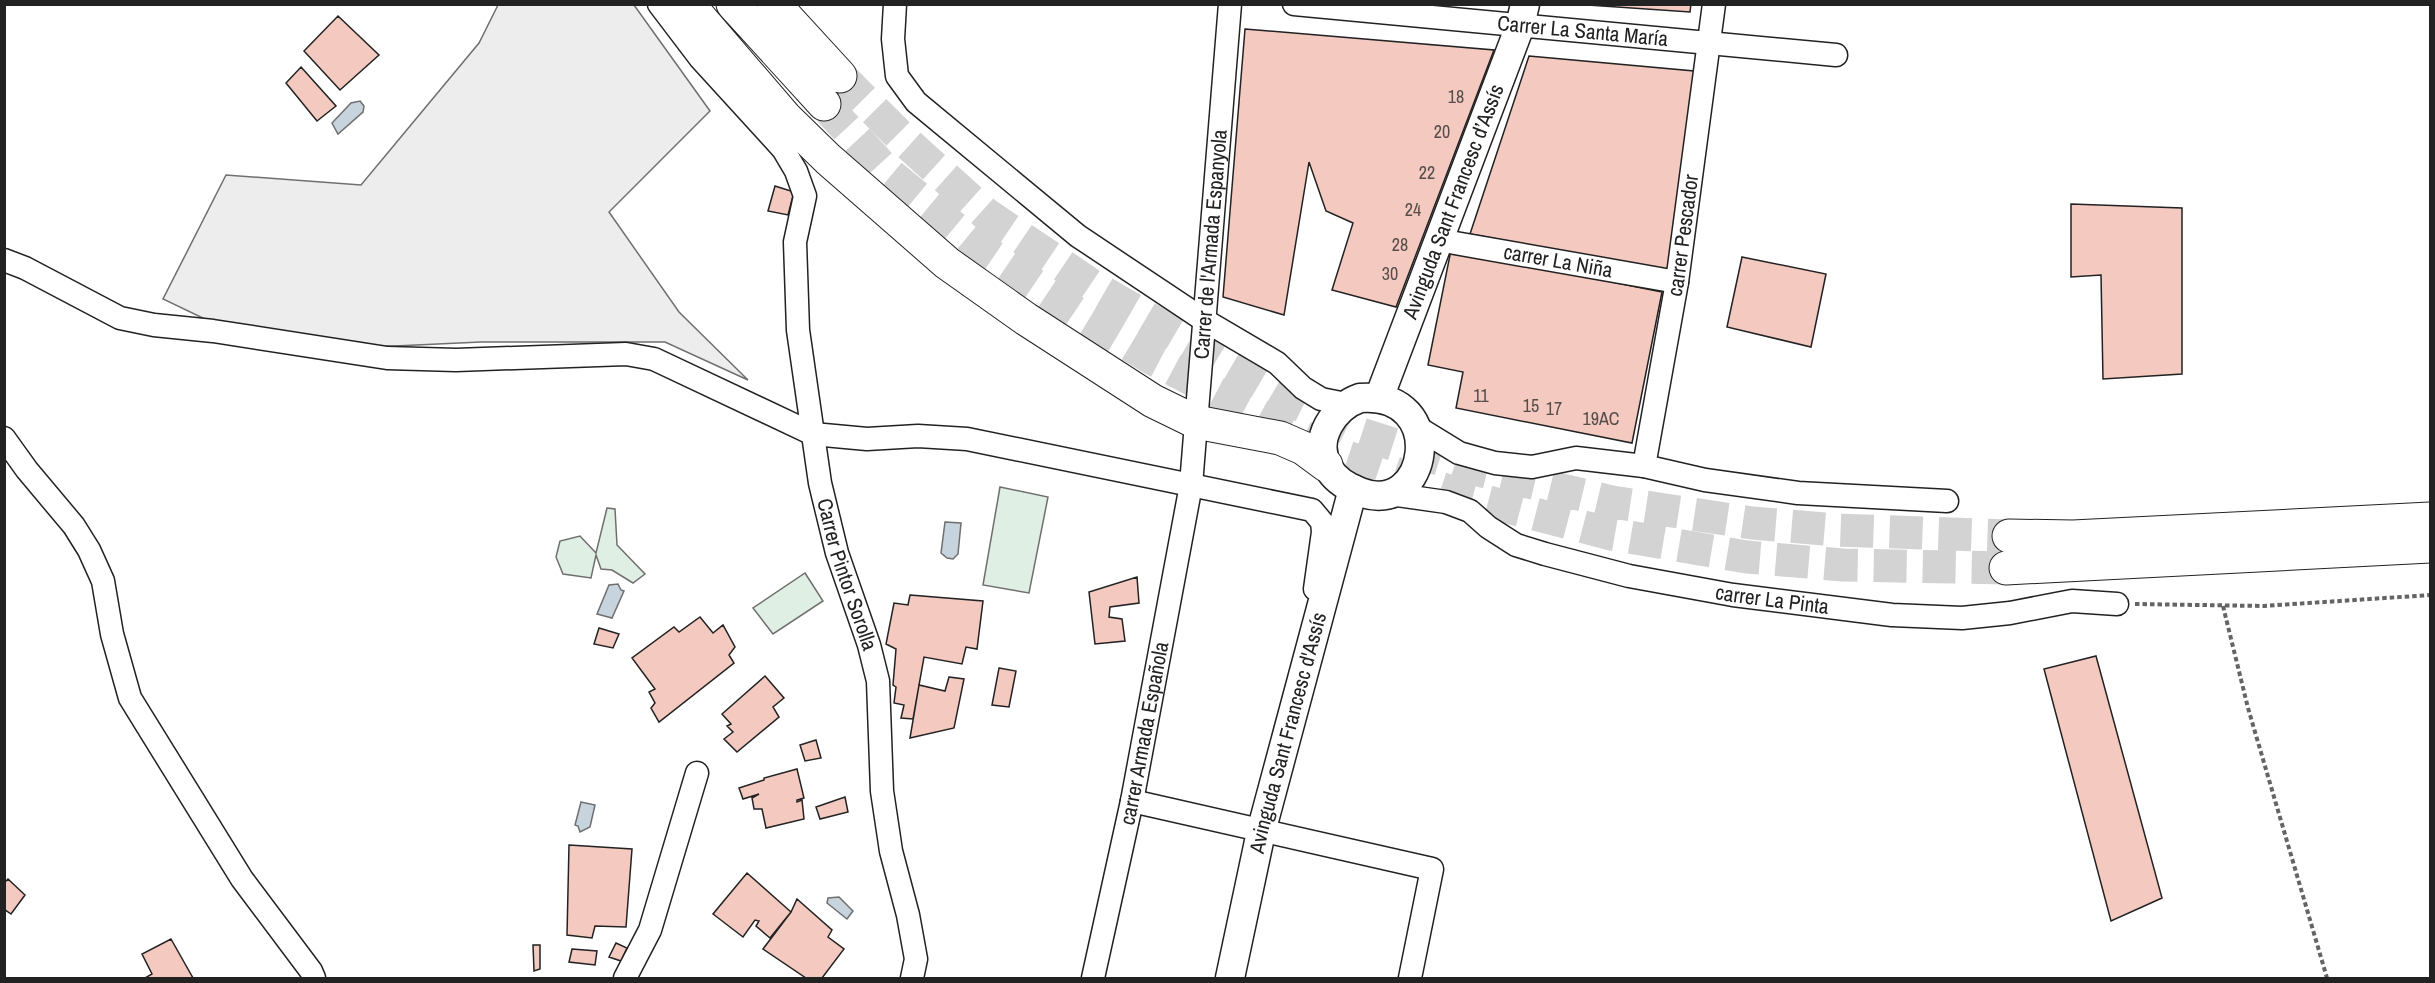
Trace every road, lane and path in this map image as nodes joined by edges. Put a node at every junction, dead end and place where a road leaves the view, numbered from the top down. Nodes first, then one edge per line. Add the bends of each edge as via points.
1 (659, 4) edge
2 (688, 4) edge
3 (733, 4) edge
4 (774, 4) edge
5 (895, 4) edge
6 (1230, 4) edge
7 (1294, 4) edge
8 (1714, 4) edge
9 (1403, 10) edge
10 (1523, 15) edge
11 (1709, 43) junction
12 (1836, 55) dead end
13 (840, 76) tunnel mouth
14 (824, 104) tunnel mouth
15 (1438, 240) junction
16 (4, 260) edge
17 (1677, 282) junction
18 (1204, 320) junction
19 (1379, 398) junction
20 (1346, 404) junction
21 (1196, 422) junction
22 (1415, 426) junction
23 (813, 434) junction
24 (4, 438) edge
25 (1326, 465) junction
26 (1644, 466) junction
27 (1415, 470) junction
28 (1191, 485) junction
29 (1353, 489) junction
30 (1390, 494) junction
31 (1947, 501) dead end
32 (1446, 502) junction
33 (2430, 519) edge
34 (2009, 536) tunnel mouth
35 (2430, 546) edge
36 (2006, 568) tunnel mouth
37 (2430, 595) edge
38 (2116, 604) joint
39 (2223, 606) junction
40 (1302, 674) junction
41 (697, 773) dead end
42 (1132, 801) junction
43 (1261, 832) junction
44 (314, 978) edge
45 (625, 978) edge
46 (913, 978) edge
47 (1093, 978) edge
48 (1230, 978) edge
49 (1410, 978) edge
50 (2327, 978) edge

1 - 23 street, Carrer Pintor Sorolla via 699,58 783,149 805,196 795,242 798,330
2 - 21 highway via 828,159 947,264 1097,366
3 - 14 highway
4 - 13 highway
5 - 18 street via 897,76 916,102 1078,236
6 - 18 street, Carrer de l'Armada Espanyola
7 - 9 street, Carrer La Santa María
8 - 11 street, carrer Pescador
9 - 10 street, Carrer La Santa María
10 - 11 street, Carrer La Santa María
10 - 15 main road, Avinguda Sant Francesc d’Assís
11 - 12 street, Carrer La Santa María
11 - 17 street, carrer Pescador
15 - 17 street, carrer La Niña
15 - 19 main road, Avinguda Sant Francesc d’Assís
16 - 23 street via 120,318 154,325 387,358 641,356
17 - 26 street, carrer Pescador
18 - 20 street via 1277,363 1321,399
18 - 21 street, Carrer de l'Armada Espanyola
19 - 20 main road via 1360,398
19 - 22 main road via 1403,409
20 - 25 main road via 1331,420 1323,440
21 - 25 highway via 1280,438 1303,448
21 - 28 street, Carrer de l'Armada Espanyola
22 - 26 street via 1459,453 1495,463 1532,467 1576,458
22 - 27 main road via 1421,441
23 - 28 street via 867,439 918,435 967,439
23 - 46 street, Carrer Pintor Sorolla via 837,553 878,681 882,792 916,959
24 - 44 street via 89,550 103,581 112,634 130,698 242,879
25 - 29 main road
26 - 31 street via 1705,480 1798,493
27 - 30 main road via 1402,487
27 - 32 street, carrer La Pinta
28 - 40 street via 1312,510 1323,522
28 - 42 street, carrer Armada Española
29 - 30 main road via 1369,495
29 - 40 main road, Avinguda Sant Francesc d'Assís
30 - 32 street, carrer La Pinta
32 - 38 street, carrer La Pinta via 1470,511 1516,545 1629,576 1733,595 1892,615 1962,618 2072,601
33 - 34 highway via 2073,537
35 - 36 highway
37 - 39 path
38 - 39 path
39 - 50 path via 2248,708
40 - 43 main road, Avinguda Sant Francesc d'Assís
41 - 45 street via 650,930
42 - 43 street
42 - 47 street, carrer Armada Española
43 - 48 main road, Avinguda Sant Francesc d'Assís
43 - 49 street via 1432,869

